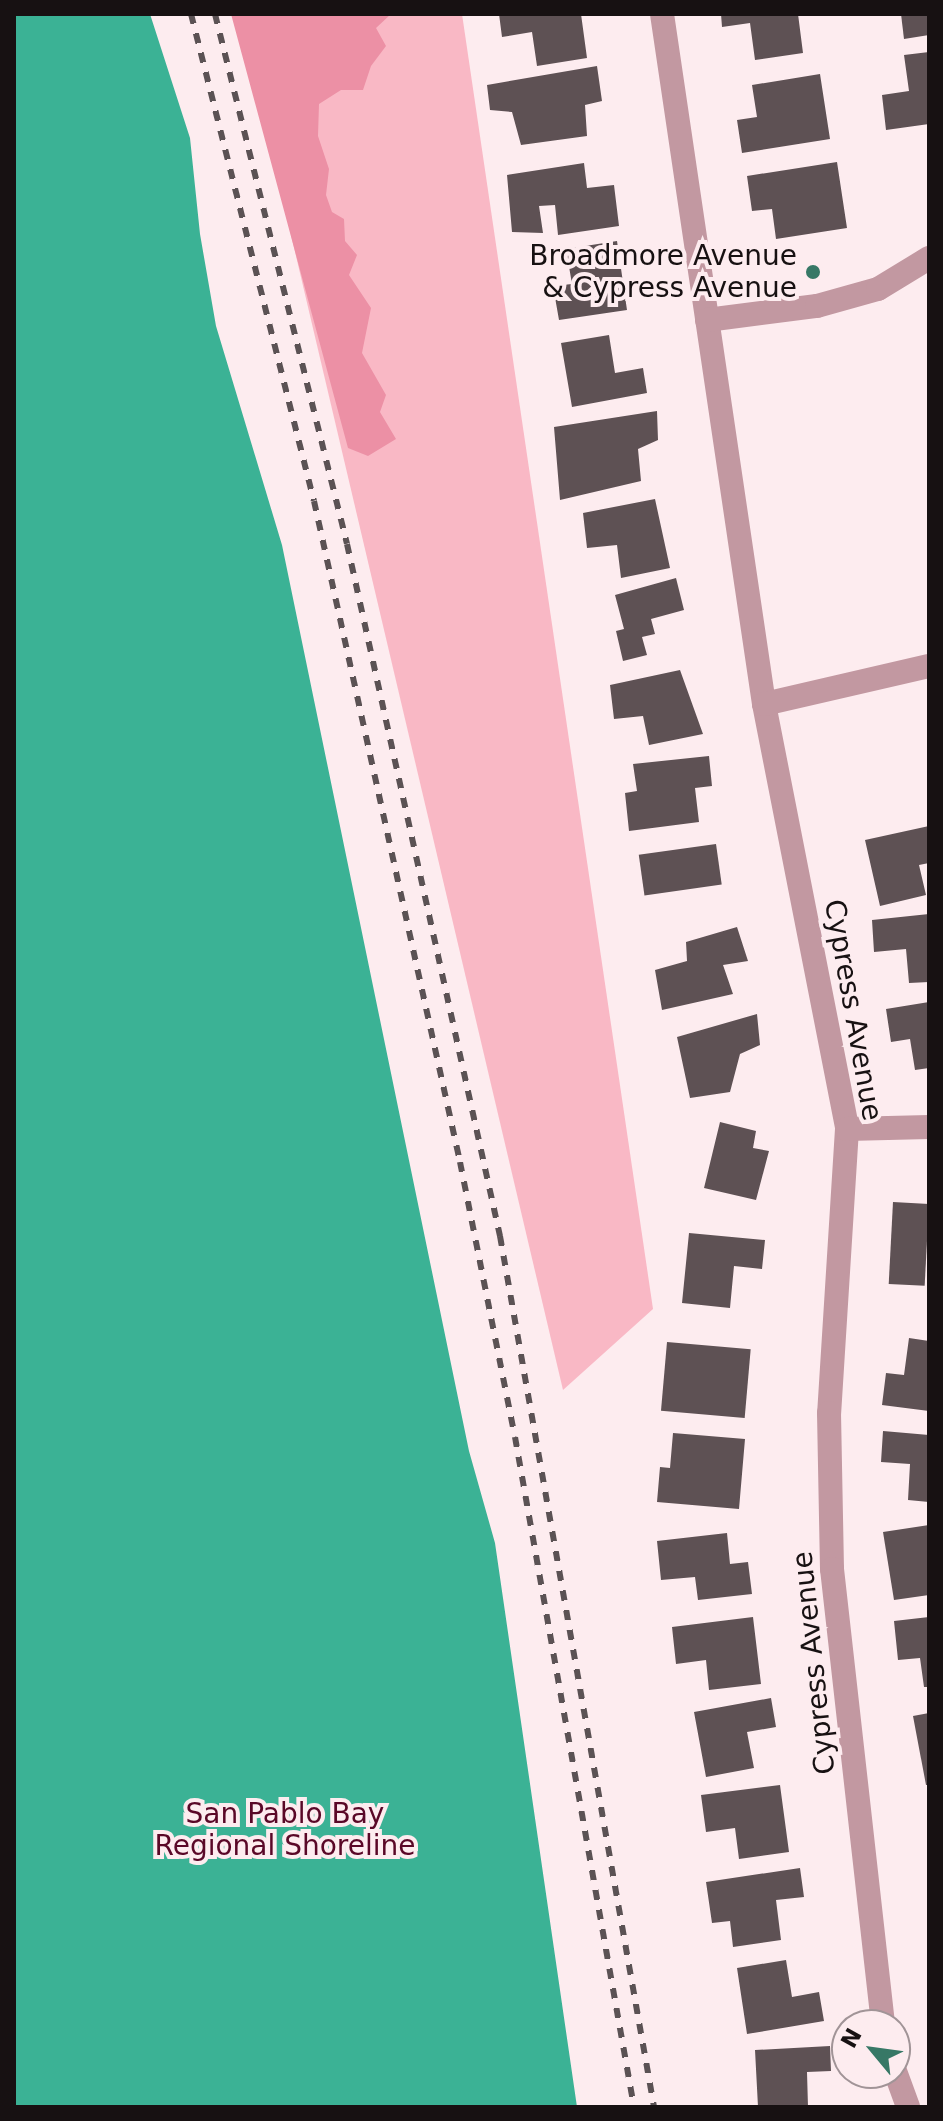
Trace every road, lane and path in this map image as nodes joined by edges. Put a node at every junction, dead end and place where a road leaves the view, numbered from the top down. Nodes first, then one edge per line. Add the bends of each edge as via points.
1 (662, 14) edge
2 (929, 258) edge
3 (707, 320) junction
4 (929, 666) edge
5 (764, 704) junction
6 (929, 1127) edge
7 (847, 1129) junction
8 (881, 2009) edge

1 - 3 street, Cypress Avenue
2 - 3 street via 878,289 832,302
3 - 5 street, Cypress Avenue
4 - 5 street
5 - 7 street, Cypress Avenue
6 - 7 street
7 - 8 street, Cypress Avenue via 829,1413 832,1569

